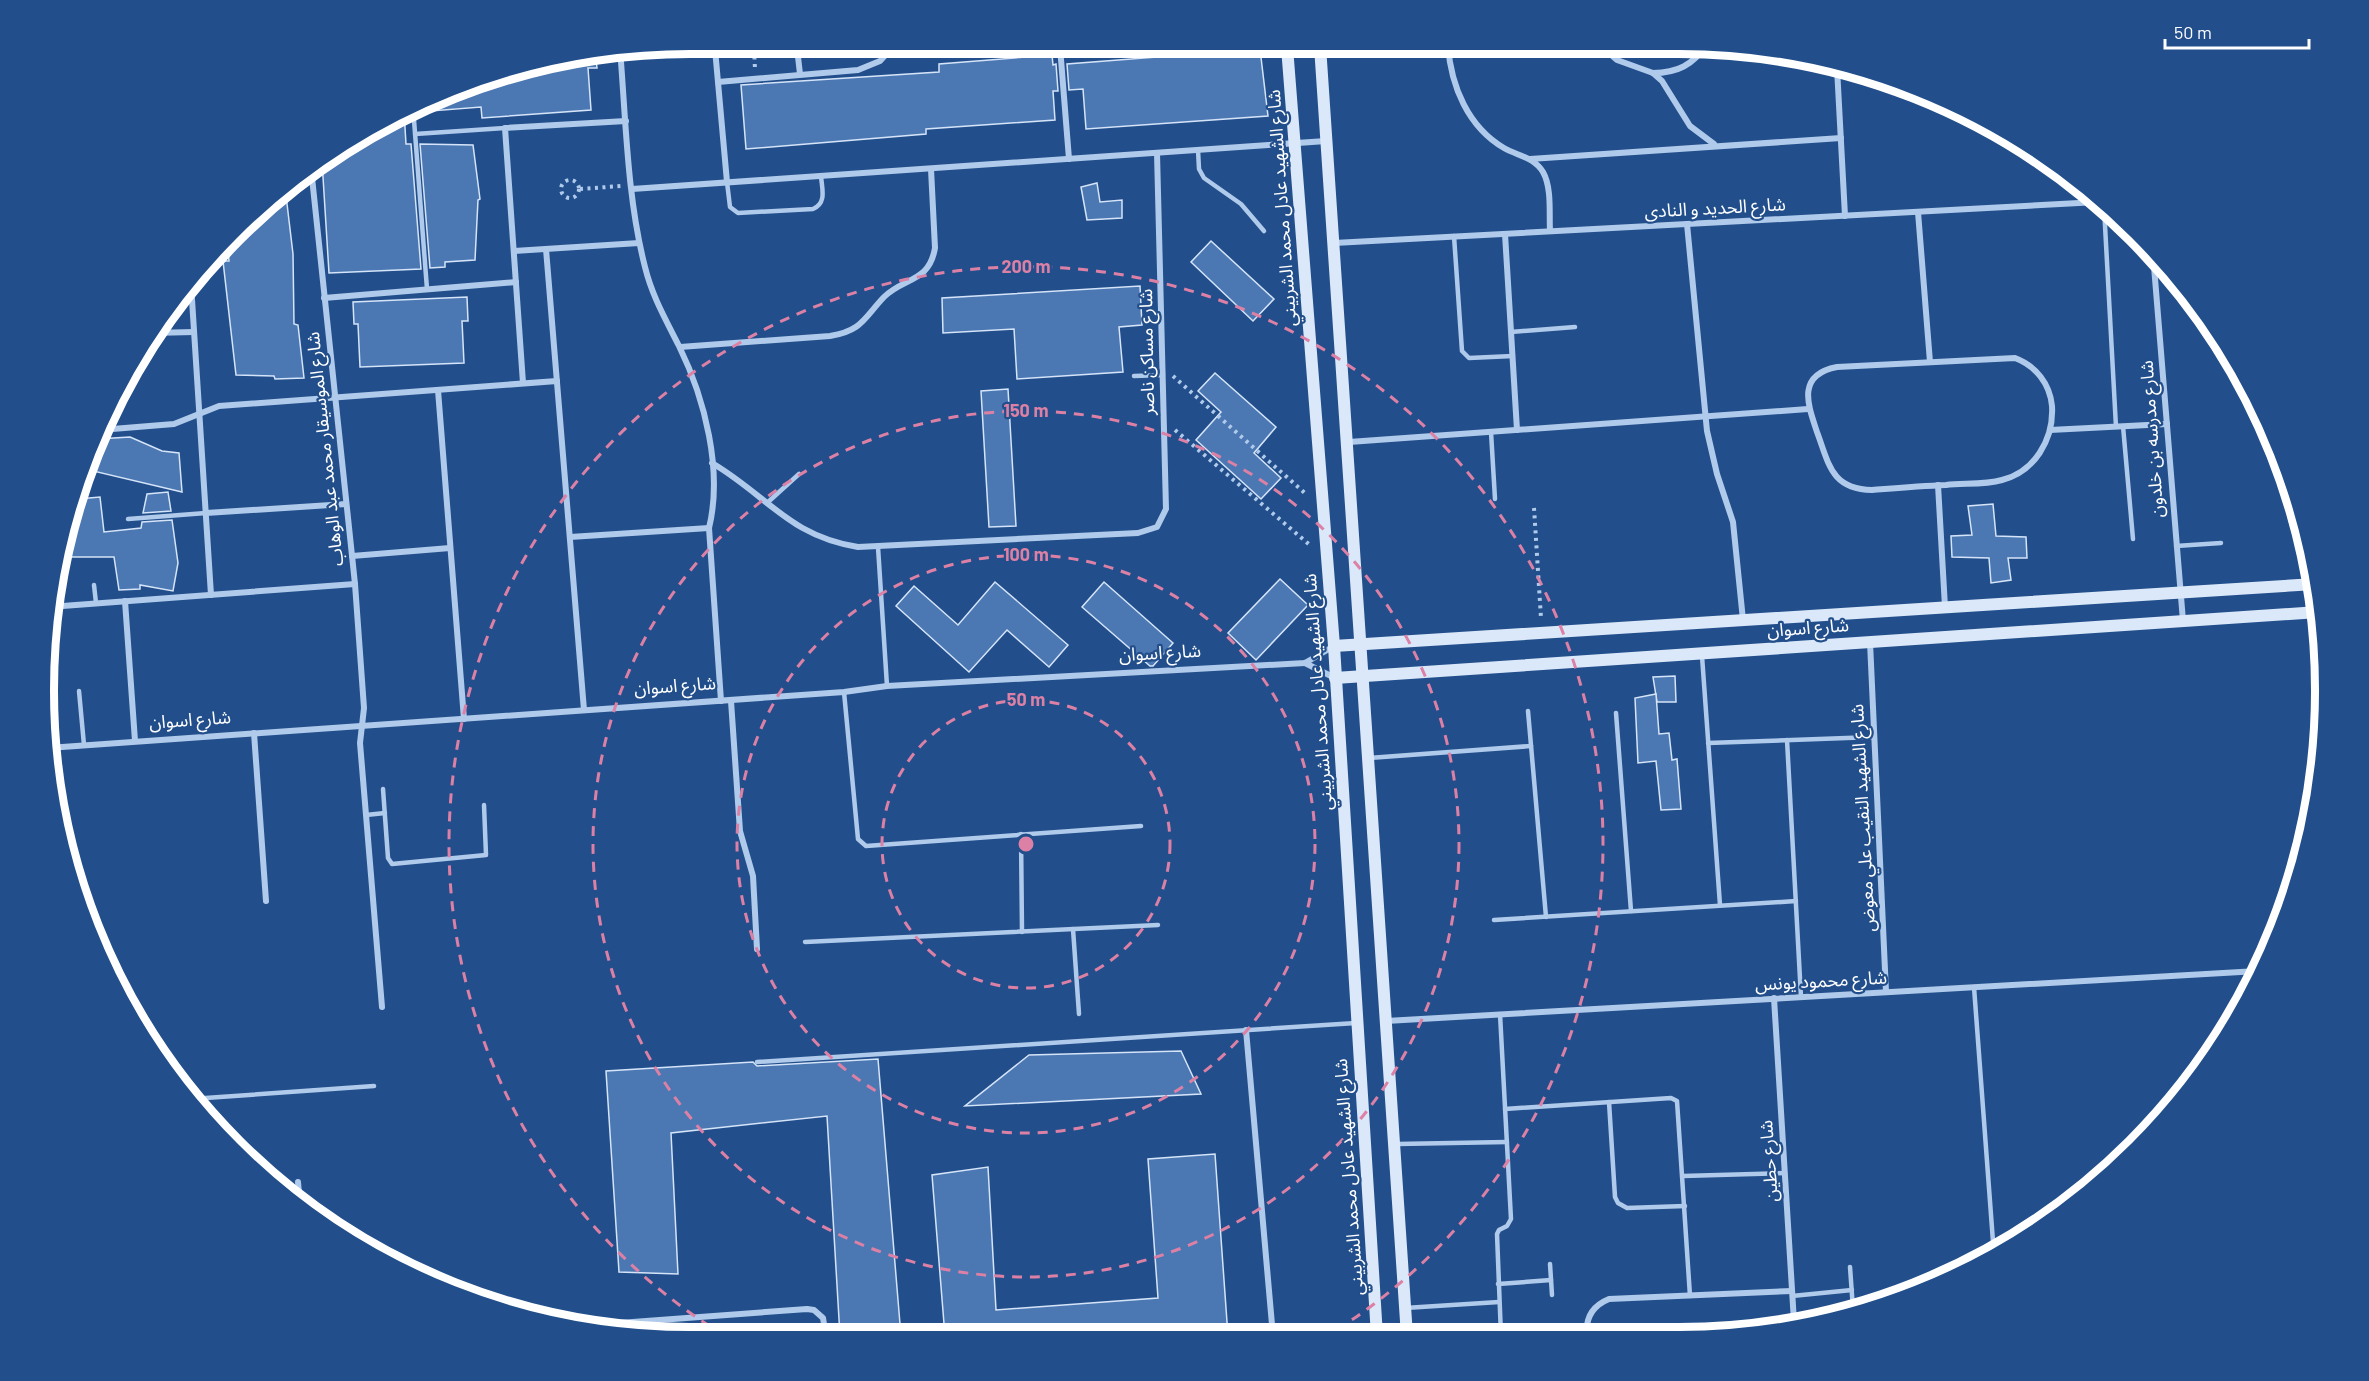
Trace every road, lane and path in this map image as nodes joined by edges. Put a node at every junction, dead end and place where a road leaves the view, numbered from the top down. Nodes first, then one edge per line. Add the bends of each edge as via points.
1 (715, 54) edge
2 (754, 54) edge
3 (798, 54) edge
4 (886, 54) edge
5 (1060, 54) edge
6 (1288, 54) edge
7 (1320, 54) edge
8 (1450, 54) edge
9 (1610, 54) edge
10 (1699, 54) edge
11 (621, 58) edge
12 (1653, 73) junction
13 (800, 74) junction
14 (1837, 75) edge
15 (756, 78) junction
16 (718, 81) junction
17 (414, 118) edge
18 (626, 121) junction
19 (505, 129) junction
20 (415, 134) junction
21 (1841, 138) junction
22 (1327, 141) junction
23 (1295, 144) junction
24 (1715, 145) junction
25 (1198, 150) junction
26 (1157, 153) junction
27 (1069, 159) junction
28 (1530, 159) junction
29 (931, 169) junction
30 (821, 176) junction
31 (312, 179) edge
32 (727, 182) junction
33 (632, 187) junction
34 (580, 189) junction
35 (2086, 203) edge
36 (1918, 212) junction
37 (1845, 216) junction
38 (2105, 218) edge
39 (1687, 224) junction
40 (1264, 231) dead end
41 (1550, 231) junction
42 (1505, 234) junction
43 (1454, 237) junction
44 (639, 243) junction
45 (1334, 243) junction
46 (546, 249) junction
47 (514, 251) junction
48 (2154, 268) edge
49 (516, 282) junction
50 (427, 289) junction
51 (192, 296) edge
52 (324, 298) junction
53 (1575, 327) dead end
54 (194, 332) junction
55 (1511, 332) junction
56 (164, 333) edge
57 (680, 347) junction
58 (1513, 356) junction
59 (1930, 362) junction
60 (1162, 367) junction
61 (1163, 375) junction
62 (1134, 376) dead end
63 (557, 381) junction
64 (523, 384) junction
65 (438, 390) junction
66 (335, 399) junction
67 (1808, 409) junction
68 (199, 414) junction
69 (1706, 416) junction
70 (1164, 420) junction
71 (2167, 424) junction
72 (2119, 427) junction
73 (110, 429) edge
74 (1517, 430) junction
75 (2050, 430) junction
76 (1491, 432) junction
77 (1348, 442) junction
78 (712, 463) junction
79 (799, 474) dead end
80 (1938, 485) junction
81 (1495, 499) dead end
82 (767, 503) junction
83 (346, 504) junction
84 (1534, 508) dead end
85 (1323, 509) junction
86 (206, 513) junction
87 (128, 519) dead end
88 (709, 528) junction
89 (570, 537) junction
90 (2133, 539) dead end
91 (2222, 543) dead end
92 (878, 547) junction
93 (2175, 547) junction
94 (450, 548) junction
95 (352, 556) junction
96 (1327, 560) junction
97 (355, 584) junction
98 (94, 585) dead end
99 (2306, 585) edge
100 (2178, 592) junction
101 (211, 595) junction
102 (125, 601) junction
103 (96, 603) junction
104 (59, 606) edge
105 (1946, 607) junction
106 (2311, 612) edge
107 (1743, 620) junction
108 (2183, 621) junction
109 (1542, 633) junction
110 (1870, 642) junction
111 (1362, 644) junction
112 (1334, 646) junction
113 (1702, 653) junction
114 (1305, 663) junction
115 (1364, 676) junction
116 (1335, 678) junction
117 (886, 686) junction
118 (79, 692) dead end
119 (844, 692) junction
120 (721, 701) junction
121 (731, 701) junction
122 (585, 710) junction
123 (1528, 711) dead end
124 (1616, 713) dead end
125 (464, 719) junction
126 (362, 726) junction
127 (254, 733) junction
128 (1874, 737) junction
129 (1787, 740) junction
130 (135, 741) junction
131 (1708, 743) junction
132 (84, 745) junction
133 (1531, 746) junction
134 (56, 747) edge
135 (1369, 758) junction
136 (383, 789) dead end
137 (484, 805) dead end
138 (385, 813) junction
139 (366, 815) junction
140 (1141, 826) dead end
141 (1021, 834) junction
142 (266, 901) dead end
143 (1796, 901) junction
144 (1720, 905) junction
145 (1632, 911) junction
146 (1546, 916) junction
147 (1494, 920) dead end
148 (1158, 925) dead end
149 (1073, 929) junction
150 (1022, 932) junction
151 (805, 942) dead end
152 (757, 949) dead end
153 (2249, 972) edge
154 (1974, 987) junction
155 (1886, 992) junction
156 (1802, 997) junction
157 (1774, 998) junction
158 (382, 1007) dead end
159 (1079, 1014) dead end
160 (1500, 1014) junction
161 (1385, 1021) junction
162 (1357, 1023) junction
163 (1246, 1030) junction
164 (757, 1062) dead end
165 (374, 1086) dead end
166 (202, 1098) edge
167 (1609, 1102) junction
168 (1506, 1108) junction
169 (1507, 1142) junction
170 (1394, 1144) junction
171 (1785, 1173) junction
172 (1683, 1176) junction
173 (298, 1182) dead end
174 (299, 1192) edge
175 (1685, 1206) junction
176 (1993, 1242) joint
177 (1997, 1242) edge
178 (1550, 1264) dead end
179 (1850, 1268) dead end
180 (1551, 1280) junction
181 (1498, 1284) junction
182 (1852, 1290) junction
183 (1792, 1294) junction
184 (1552, 1295) dead end
185 (1690, 1296) junction
186 (1499, 1302) junction
187 (1853, 1302) edge
188 (1405, 1308) junction
189 (1794, 1317) edge
190 (618, 1323) edge
191 (824, 1327) edge
192 (1272, 1327) edge
193 (1376, 1327) edge
194 (1406, 1327) edge
195 (1500, 1327) edge
196 (1588, 1327) edge

1 - 16 street
2 - 15 path
3 - 13 street
4 - 13 street via 866,68
5 - 27 street
6 - 23 street, شارع الشهيد عادل محمد الشربيني
7 - 22 street
8 - 28 street via 1456,87 1470,115 1503,147
9 - 12 street
10 - 12 street via 1690,64 1666,73
11 - 18 street
12 - 24 street via 1670,89 1690,126
13 - 15 street
14 - 21 street
15 - 16 street
16 - 32 street
17 - 20 lane
18 - 19 street
18 - 33 street
19 - 20 lane
19 - 47 street
20 - 50 lane
21 - 24 street
21 - 37 street
22 - 23 street
22 - 45 street
23 - 25 street
23 - 85 street, شارع الشهيد عادل محمد الشربيني
24 - 28 street
25 - 26 street
25 - 40 lane via 1199,169 1204,178 1241,204
26 - 27 street
26 - 60 street, شارع مساكن ناصر
27 - 29 street
28 - 41 street via 1547,182
29 - 30 street
29 - 57 street via 933,258 921,275 884,297 862,324 830,336
30 - 32 street
30 - 32 lane via 823,200 819,206 789,211 735,212 730,207
31 - 52 street, شارع الموسيقار محمد عبد الوهاب
32 - 33 street
33 - 34 path
33 - 44 street
34 - 34 path via 572,179 561,186 563,195 571,198
35 - 36 street, شارع الحديد و النادى
36 - 37 street, شارع الحديد و النادى
36 - 59 street
37 - 39 street, شارع الحديد و النادى
38 - 72 lane
39 - 41 street, شارع الحديد و النادى
39 - 69 street
41 - 42 street, شارع الحديد و النادى
42 - 43 street, شارع الحديد و النادى
42 - 55 street
43 - 45 street, شارع الحديد و النادى
43 - 58 lane via 1462,351 1469,358
44 - 46 street
44 - 57 street via 654,297
45 - 77 street
46 - 47 street
46 - 63 street
47 - 49 street
48 - 71 street, شارع مدرسه بن خلدون
49 - 50 street
49 - 64 street
50 - 52 street
51 - 54 street
52 - 66 street, شارع الموسيقار محمد عبد الوهاب
53 - 55 lane
54 - 56 street
54 - 68 street
55 - 58 street
57 - 78 street via 698,396
58 - 74 street
59 - 67 street via 1829,369 1810,384
59 - 75 street via 2015,358 2027,362 2049,393
60 - 61 street, شارع مساكن ناصر
60 - 85 path
61 - 62 lane
61 - 70 street, شارع مساكن ناصر
63 - 64 street
63 - 89 street
64 - 65 street
65 - 66 street
65 - 94 street
66 - 68 street via 219,406
66 - 83 street, شارع الموسيقار محمد عبد الوهاب
67 - 69 street
67 - 80 street via 1829,468 1843,483 1872,490
68 - 73 street via 165,426
68 - 86 street
69 - 74 street
69 - 107 street via 1713,460 1735,532
70 - 92 street, شارع مساكن ناصر via 1166,509 1156,527 1138,533
70 - 96 path
71 - 72 street
71 - 93 street, شارع مدرسه بن خلدون
72 - 75 street
72 - 90 lane
74 - 76 street
75 - 80 street via 2032,464 2011,477
76 - 77 street
76 - 81 lane
77 - 111 street
78 - 82 street
78 - 88 street via 715,504
79 - 82 lane
80 - 105 street
82 - 92 street via 782,517 818,537 837,544
83 - 86 street
83 - 95 street, شارع الموسيقار محمد عبد الوهاب
84 - 109 path
85 - 96 street, شارع الشهيد عادل محمد الشربيني
86 - 87 lane
86 - 101 street
88 - 89 street
88 - 120 street
89 - 122 street
91 - 93 lane
92 - 117 lane
93 - 100 street, شارع مدرسه بن خلدون
94 - 95 street
94 - 125 street
95 - 97 street, شارع الموسيقار محمد عبد الوهاب
96 - 112 street, شارع الشهيد عادل محمد الشربيني
97 - 101 street
97 - 126 street, شارع الموسيقار محمد عبد الوهاب
98 - 103 lane
99 - 100 street, شارع اسوان
100 - 105 street, شارع اسوان
100 - 108 street, شارع مدرسه بن خلدون
101 - 102 street
102 - 103 street
102 - 130 street
103 - 104 street
105 - 107 street, شارع اسوان
106 - 108 street, شارع اسوان
107 - 109 street, شارع اسوان
108 - 110 street, شارع اسوان
109 - 111 street, شارع اسوان
110 - 113 street, شارع اسوان
110 - 128 street, شارع الشهيد النقيب علي معوض
111 - 112 street, شارع اسوان
111 - 115 street
112 - 114 street, شارع اسوان
112 - 116 street, شارع الشهيد عادل محمد الشربيني
113 - 115 street, شارع اسوان
113 - 131 lane
114 - 116 street, شارع اسوان
114 - 117 street, شارع اسوان
115 - 116 street, شارع اسوان
115 - 135 street
116 - 162 street, شارع الشهيد عادل محمد الشربيني
117 - 119 street, شارع اسوان
118 - 132 lane
119 - 121 street, شارع اسوان
119 - 141 lane via 861,844
120 - 121 street, شارع اسوان
120 - 122 street, شارع اسوان
121 - 152 street via 740,831 753,876
122 - 125 street, شارع اسوان
123 - 133 lane
124 - 145 lane
125 - 126 street, شارع اسوان
126 - 127 street, شارع اسوان
126 - 139 street, شارع الموسيقار محمد عبد الوهاب
127 - 130 street, شارع اسوان
127 - 142 street
128 - 129 lane
128 - 155 street, شارع الشهيد النقيب علي معوض
129 - 131 lane
129 - 143 lane
130 - 132 street, شارع اسوان
131 - 144 lane
132 - 134 street, شارع اسوان
133 - 135 lane
133 - 146 lane
135 - 161 street
136 - 138 lane
137 - 138 lane via 486,855 395,865 388,858
138 - 139 lane
139 - 158 street, شارع الموسيقار محمد عبد الوهاب
140 - 141 lane
141 - 150 lane
143 - 144 lane
143 - 156 lane
144 - 145 lane
145 - 146 lane
146 - 147 lane
148 - 149 lane
149 - 150 lane
149 - 159 lane
150 - 151 lane
153 - 154 street, شارع محمود يونس
154 - 155 street, شارع محمود يونس
154 - 176 lane
155 - 156 street, شارع محمود يونس
156 - 157 street, شارع محمود يونس
157 - 160 street, شارع محمود يونس
157 - 171 street, شارع حطين
160 - 161 street, شارع محمود يونس
160 - 168 lane
161 - 170 street
162 - 163 lane
162 - 193 street, شارع الشهيد عادل محمد الشربيني
163 - 164 lane
163 - 192 street
165 - 166 lane
167 - 168 lane
167 - 172 lane via 1671,1098 1677,1101
167 - 175 lane via 1618,1203 1627,1208
168 - 169 lane
169 - 170 lane
169 - 181 lane via 1511,1219 1497,1234
170 - 188 street
171 - 172 lane
171 - 183 street, شارع حطين
172 - 175 lane
173 - 174 street
175 - 185 lane
176 - 177 lane
178 - 180 lane
179 - 182 lane
180 - 181 lane
180 - 184 lane
181 - 186 lane
182 - 183 lane
182 - 187 lane
183 - 185 street
183 - 189 street, شارع حطين
185 - 196 street via 1609,1299 1593,1309
186 - 188 lane
186 - 195 lane
188 - 194 street
190 - 191 street via 807,1309 823,1318

